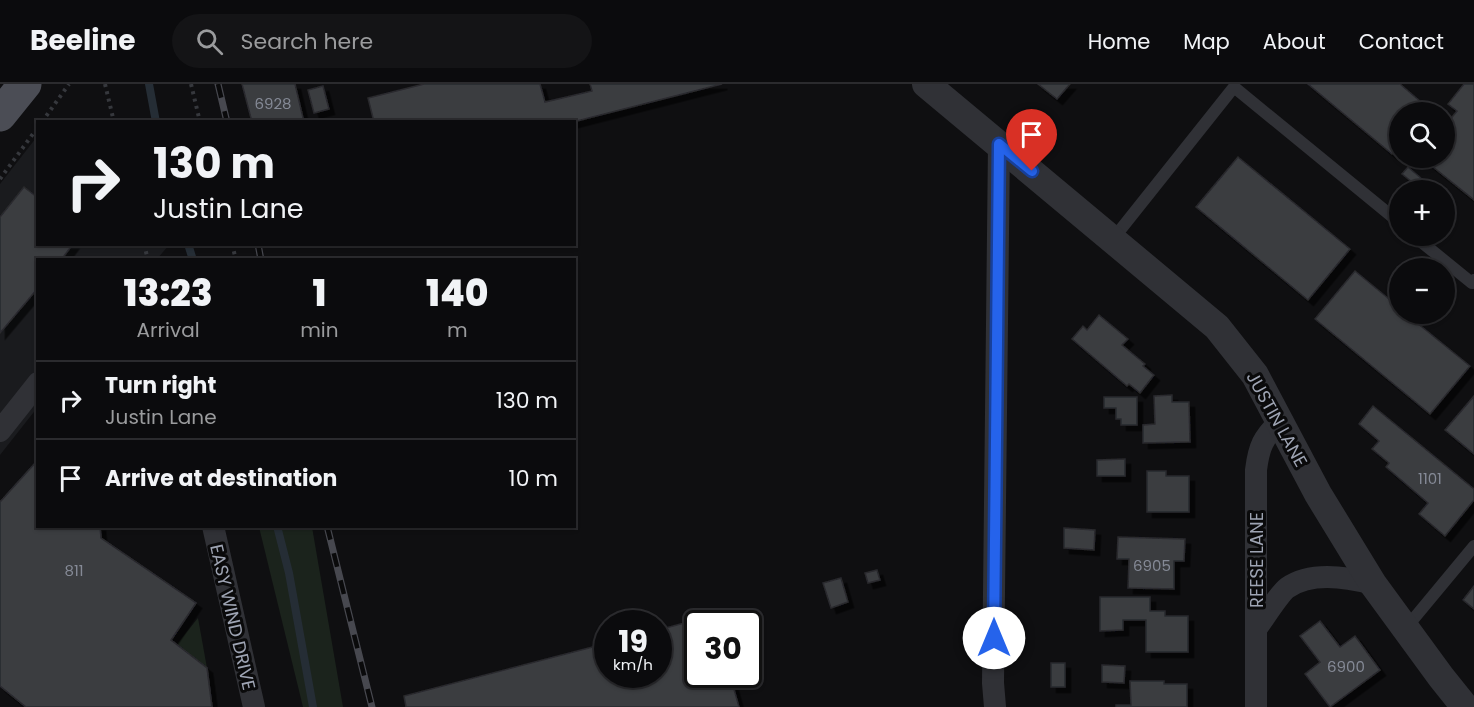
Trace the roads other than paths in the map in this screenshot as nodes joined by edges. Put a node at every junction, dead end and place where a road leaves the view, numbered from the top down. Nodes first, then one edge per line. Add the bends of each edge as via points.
1 (926, 84) edge
2 (999, 144) junction
3 (1389, 214) edge
4 (1113, 240) junction
5 (1426, 246) edge
6 (1474, 280) edge
7 (36, 386) edge
8 (1280, 421) junction
9 (0, 431) edge
10 (213, 528) edge
11 (1474, 546) edge
12 (1373, 584) junction
13 (1256, 629) junction
14 (1405, 629) junction
15 (254, 707) edge
16 (995, 707) edge
17 (1256, 707) edge
18 (1466, 707) edge

1 - 2 street, JUSTIN LANE
2 - 4 street, JUSTIN LANE
2 - 16 street
3 - 4 lane via 1234,87
4 - 8 street, JUSTIN LANE via 1217,327 1255,375
5 - 6 lane via 1472,283
7 - 9 street
8 - 12 street, JUSTIN LANE via 1318,494
8 - 13 street, REESE LANE via 1259,449 1256,470
10 - 15 street, EASY WIND DRIVE
11 - 14 lane
12 - 13 street via 1339,577 1308,579 1286,588
12 - 14 street, JUSTIN LANE
13 - 17 street, REESE LANE
14 - 18 street, JUSTIN LANE

